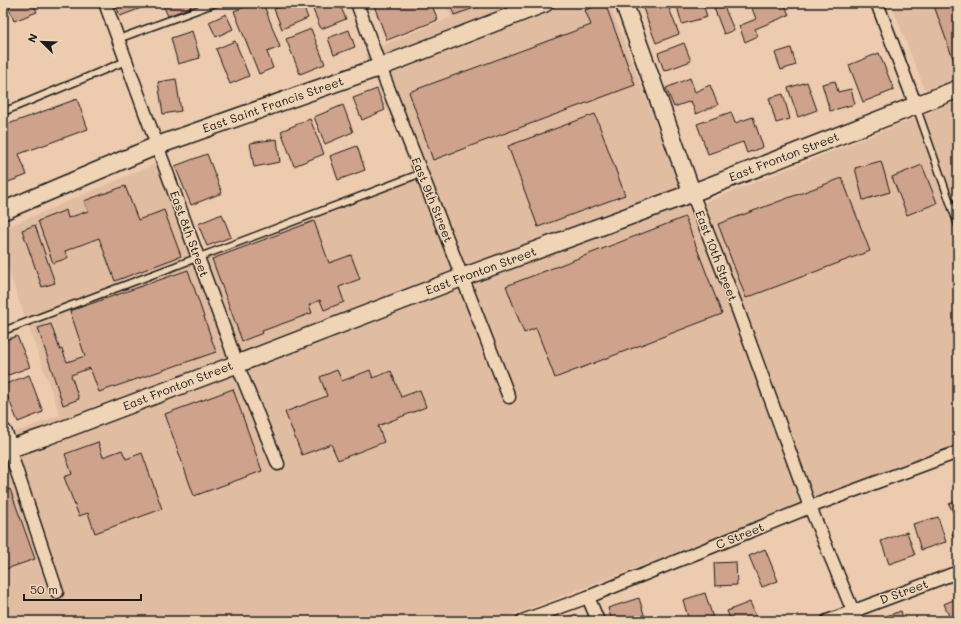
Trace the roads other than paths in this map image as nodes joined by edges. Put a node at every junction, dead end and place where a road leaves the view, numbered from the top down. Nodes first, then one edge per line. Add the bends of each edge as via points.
1 (105, 3) edge
2 (216, 3) edge
3 (357, 3) edge
4 (545, 3) edge
5 (624, 3) edge
6 (877, 3) edge
7 (118, 39) junction
8 (126, 61) junction
9 (380, 67) junction
10 (958, 89) edge
11 (916, 106) junction
12 (3, 112) edge
13 (156, 146) junction
14 (422, 173) junction
15 (692, 193) junction
16 (3, 212) edge
17 (958, 225) edge
18 (198, 258) junction
19 (463, 277) junction
20 (3, 331) edge
21 (237, 364) junction
22 (509, 397) dead end
23 (3, 432) edge
24 (6, 450) edge
25 (958, 452) edge
26 (278, 464) dead end
27 (810, 507) junction
28 (958, 572) edge
29 (57, 592) dead end
30 (588, 596) junction
31 (855, 616) edge
32 (522, 621) edge
33 (598, 621) edge
34 (827, 621) edge

1 - 7 street, East 8th Street
2 - 7 lane
3 - 9 street, East 9th Street
4 - 9 main road, East Saint Francis Street
5 - 15 main road, East 10th Street
6 - 11 street
7 - 8 street, East 8th Street
8 - 12 lane
8 - 13 street, East 8th Street
9 - 13 main road, East Saint Francis Street
9 - 14 street, East 9th Street
10 - 11 main road, East Fronton Street
11 - 15 main road, East Fronton Street
11 - 17 lane
13 - 16 main road, East Saint Francis Street
13 - 18 street, East 8th Street
14 - 18 lane
14 - 19 street, East 9th Street
15 - 19 main road, East Fronton Street
15 - 27 street, East 10th Street
18 - 20 lane
18 - 21 street, East 8th Street
19 - 21 main road, East Fronton Street
19 - 22 street, East 9th Street
21 - 24 main road, East Fronton Street
21 - 26 street, East 8th Street
23 - 24 main road
24 - 29 street
25 - 27 street, C Street
27 - 30 street, C Street
27 - 31 street, East 10th Street
28 - 31 street, D Street
30 - 32 street, C Street
30 - 33 street
31 - 34 street, D Street

